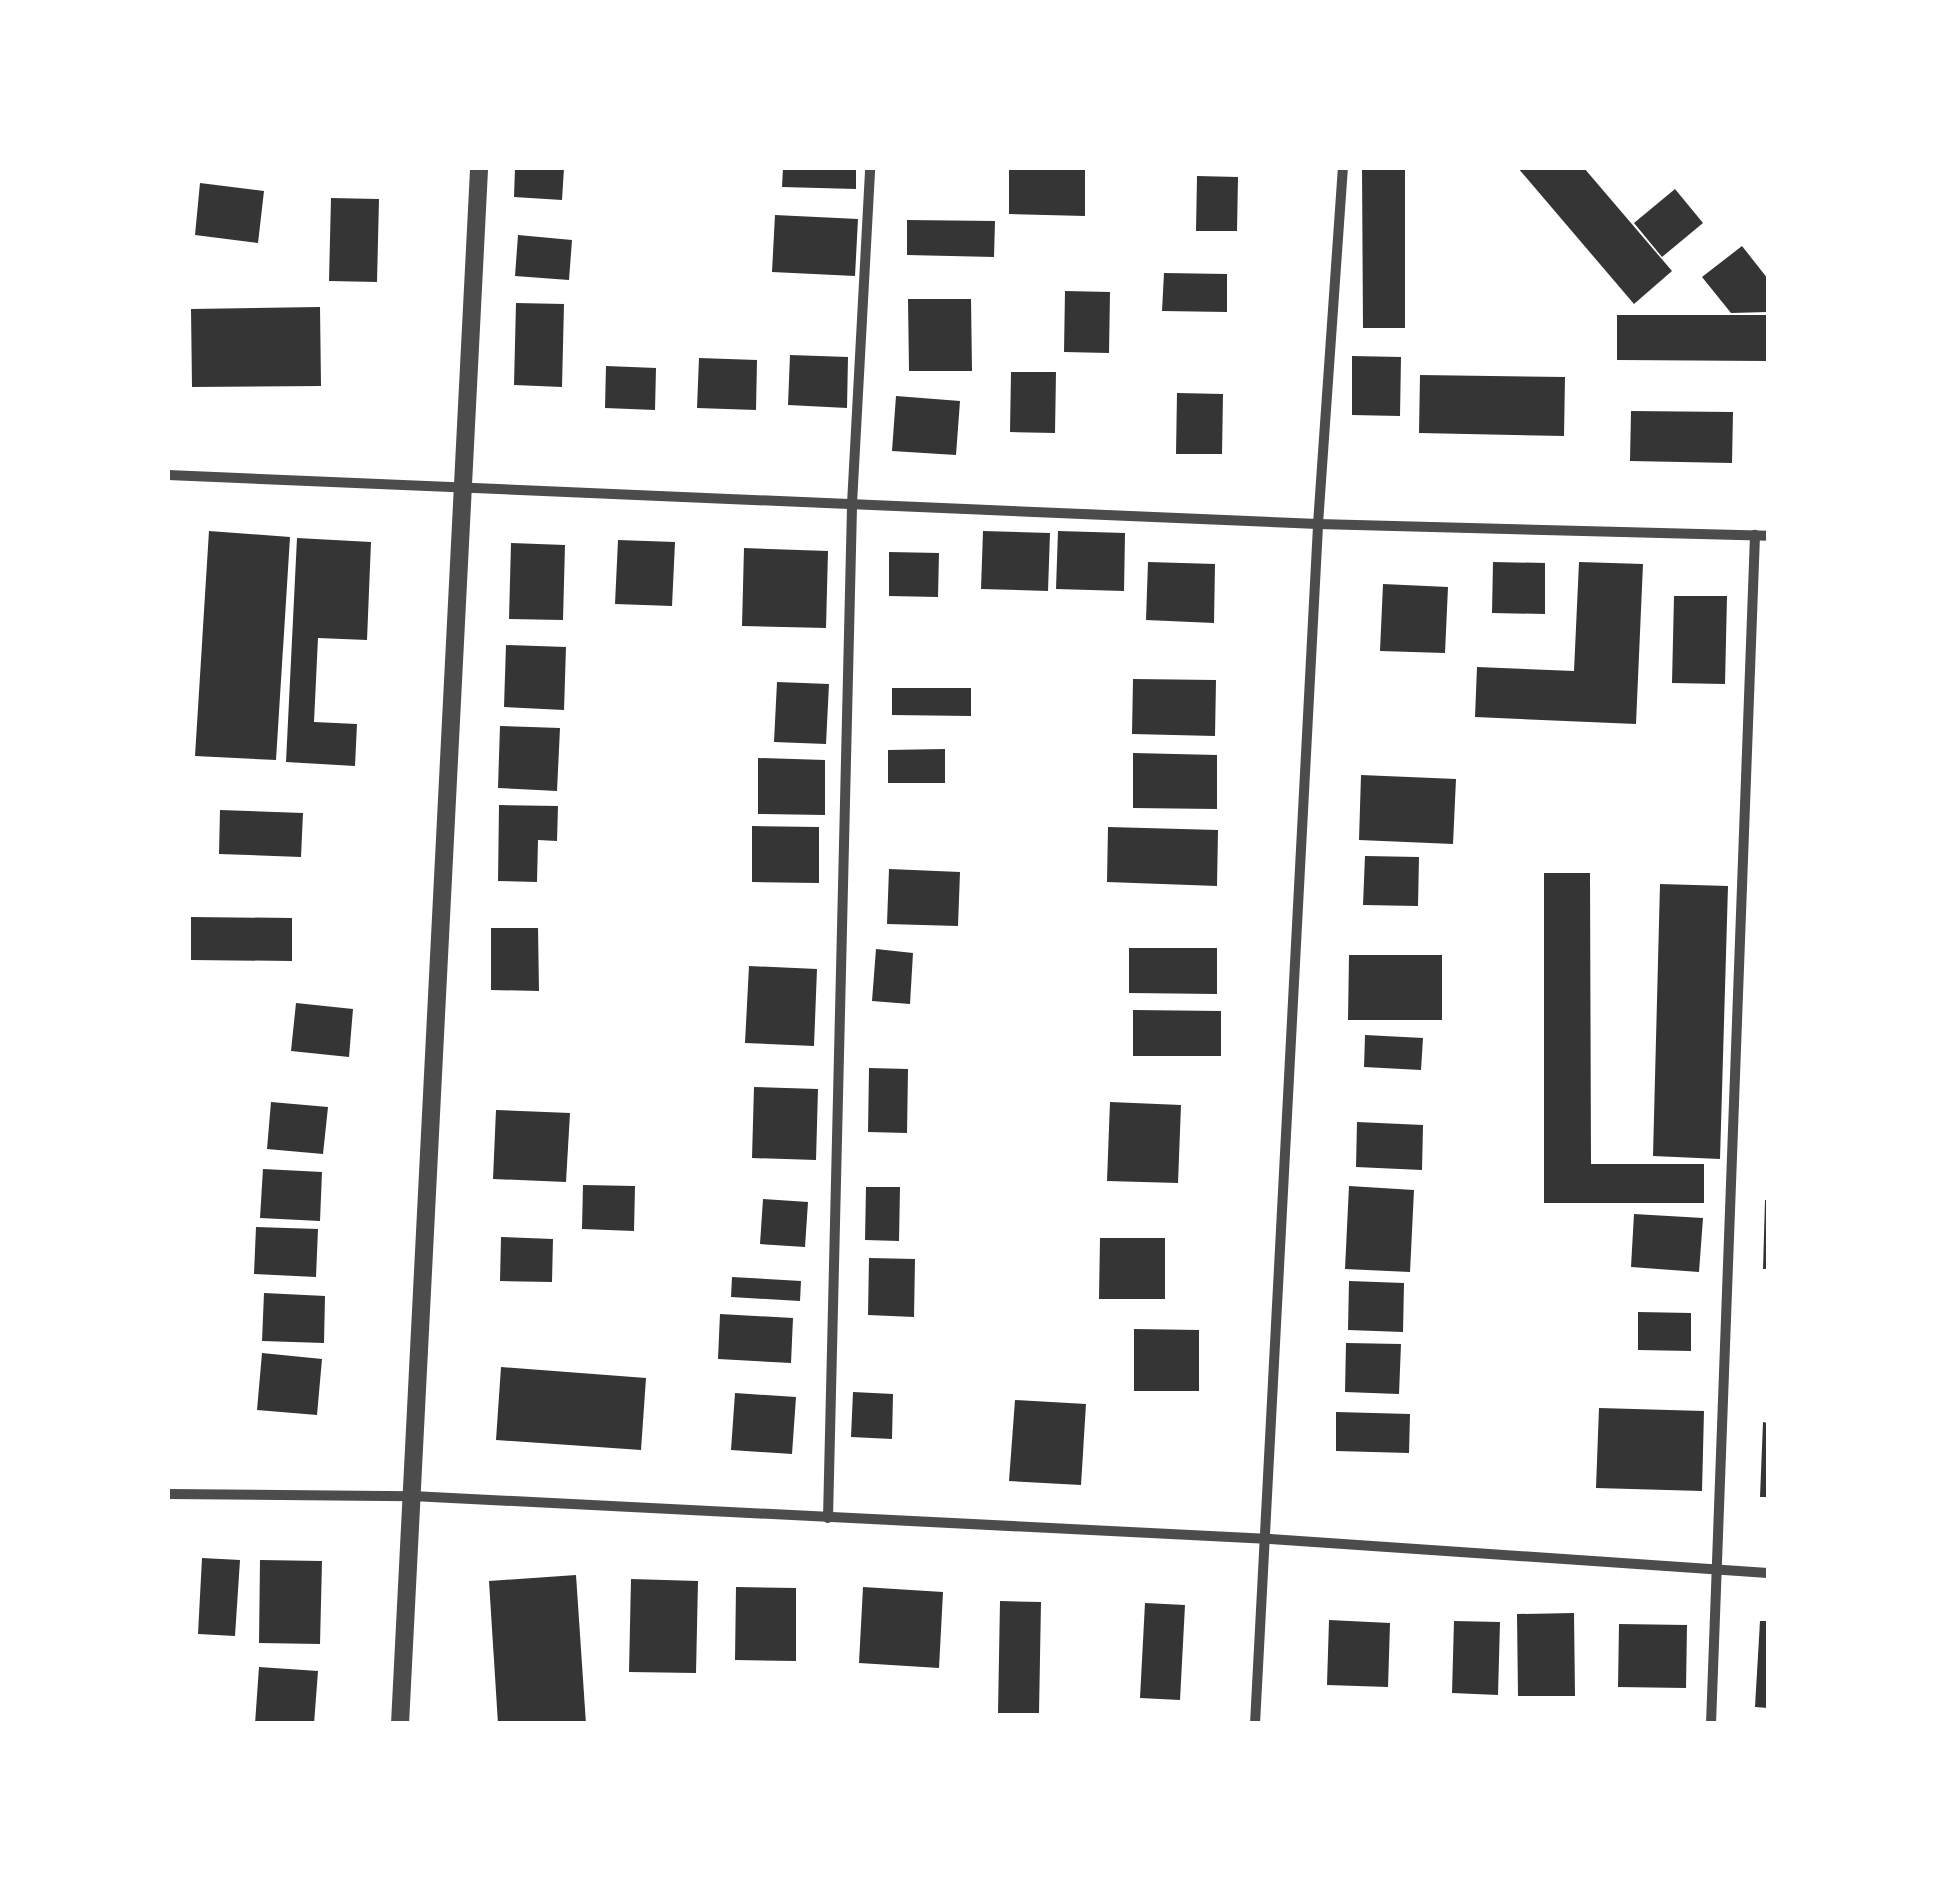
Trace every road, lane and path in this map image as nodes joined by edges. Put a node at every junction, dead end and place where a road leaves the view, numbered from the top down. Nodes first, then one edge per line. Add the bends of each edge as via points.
1 (479, 168) edge
2 (870, 168) edge
3 (1343, 168) edge
4 (168, 475) edge
5 (464, 488) junction
6 (852, 504) junction
7 (1318, 524) junction
8 (1755, 535) junction
9 (1768, 536) edge
10 (168, 1494) edge
11 (412, 1496) junction
12 (828, 1518) junction
13 (1270, 1540) junction
14 (1714, 1570) junction
15 (1768, 1573) edge
16 (400, 1724) edge
17 (1255, 1724) edge
18 (1711, 1724) edge

1 - 5 street
2 - 6 street
3 - 7 street
4 - 5 street
5 - 6 street
5 - 11 street
6 - 7 street
6 - 12 street
7 - 8 street
7 - 13 street
8 - 9 street
8 - 14 street
10 - 11 street
11 - 12 street
11 - 16 street
12 - 13 street
13 - 14 street
13 - 17 street
14 - 15 street
14 - 18 street

